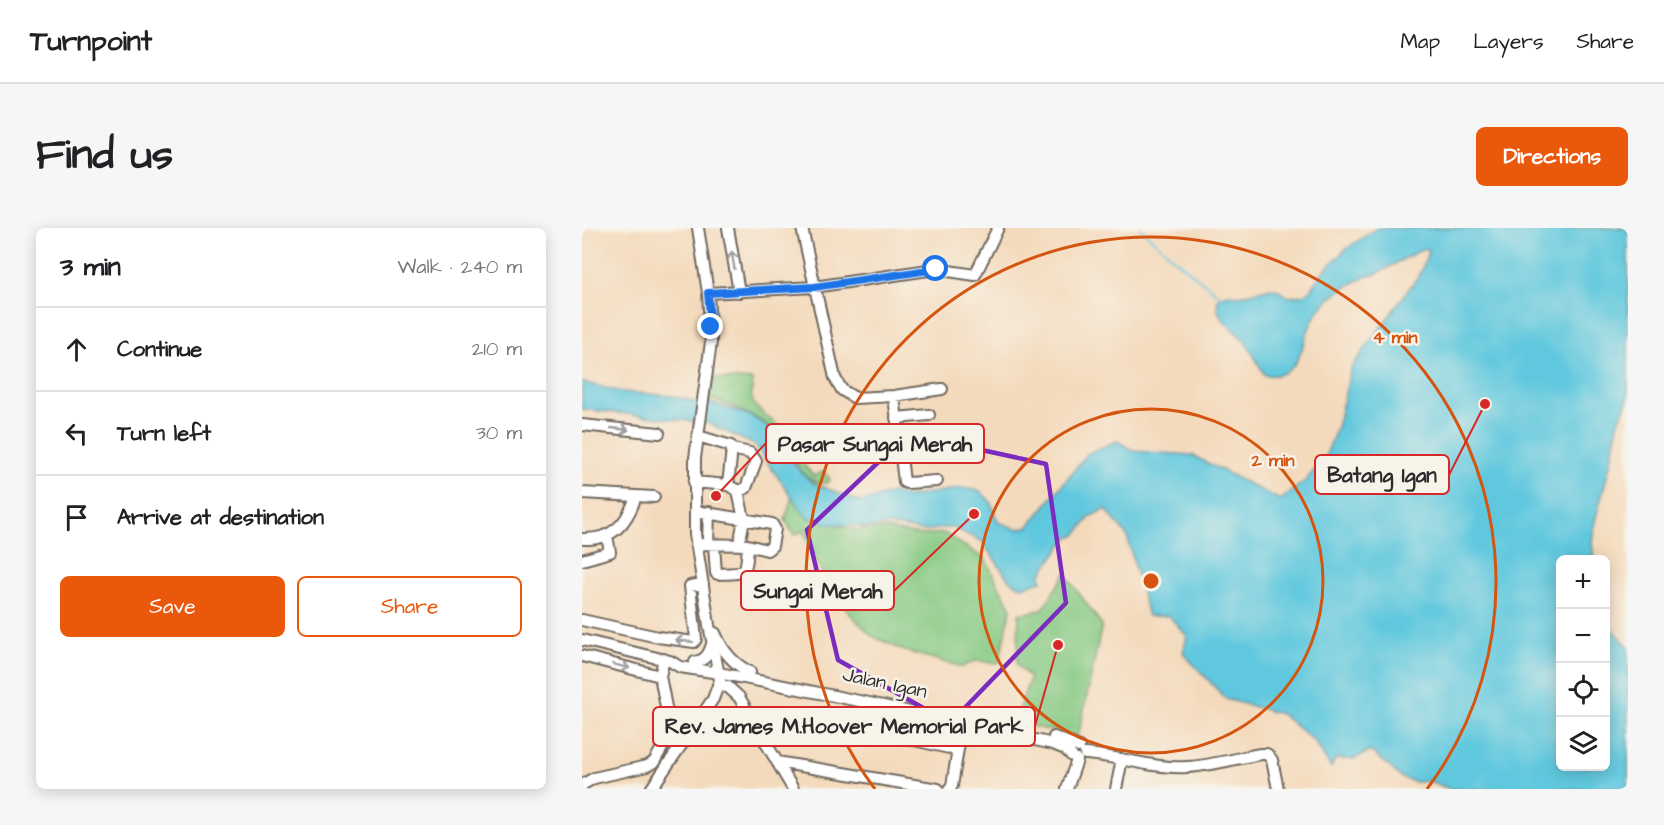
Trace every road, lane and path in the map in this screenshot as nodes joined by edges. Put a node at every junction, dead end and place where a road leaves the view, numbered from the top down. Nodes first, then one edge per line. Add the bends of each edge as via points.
1 (698, 228) edge
2 (728, 228) edge
3 (802, 228) edge
4 (998, 228) edge
5 (814, 287) junction
6 (739, 292) junction
7 (708, 293) junction
8 (942, 389) dead end
9 (894, 396) junction
10 (928, 415) dead end
11 (896, 418) junction
12 (582, 425) edge
13 (659, 433) dead end
14 (698, 436) junction
15 (732, 449) junction
16 (937, 481) dead end
17 (694, 482) junction
18 (733, 488) junction
19 (582, 493) edge
20 (636, 496) junction
21 (654, 497) dead end
22 (695, 511) junction
23 (709, 512) junction
24 (744, 519) junction
25 (607, 536) junction
26 (582, 539) edge
27 (696, 544) junction
28 (711, 544) junction
29 (744, 545) junction
30 (582, 560) edge
31 (703, 584) junction
32 (708, 616) junction
33 (582, 620) edge
34 (582, 640) edge
35 (712, 643) junction
36 (582, 656) edge
37 (667, 660) junction
38 (695, 662) junction
39 (718, 669) junction
40 (750, 672) junction
41 (660, 676) junction
42 (766, 682) junction
43 (718, 687) junction
44 (739, 697) junction
45 (874, 704) junction
46 (962, 723) junction
47 (666, 741) junction
48 (679, 748) junction
49 (958, 750) junction
50 (1078, 754) junction
51 (1122, 759) junction
52 (777, 762) junction
53 (873, 783) edge
54 (582, 785) edge
55 (651, 789) edge
56 (793, 789) edge
57 (938, 789) edge
58 (949, 789) edge
59 (1067, 789) edge
60 (1116, 789) edge
61 (1278, 789) edge

1 - 7 street
6 -> 2 street
3 - 5 street
4 - 5 street via 975,275 936,269
5 - 6 street
5 - 9 street via 835,378 843,390 855,398
6 - 7 street
7 - 14 street via 711,342
8 - 9 street
9 - 11 street
10 - 11 street
11 - 16 street via 904,482
12 -> 13 street
14 - 15 street
14 - 17 street
15 - 18 street
15 - 18 street via 750,453 756,461 746,488
17 - 18 street
17 - 22 street
18 - 24 street
19 - 20 street
20 - 21 street
20 - 25 street via 626,520
22 - 23 street
22 - 27 street
23 - 24 street
23 - 28 street
24 - 29 street
24 - 29 street via 772,524 775,529 769,549
25 - 26 street
25 - 30 street via 610,552
27 - 28 street
27 - 31 street
28 - 29 street
28 - 29 street via 718,574 744,571
31 - 32 street
31 -> 33 street via 690,586 694,642
32 - 35 street
32 - 40 street via 724,652
34 - 37 street
35 - 38 street via 706,658
35 - 39 street
36 -> 41 street
37 - 38 street
37 - 39 street via 680,667
37 - 41 street
38 - 39 street
39 - 40 street, Jalan Igan
39 - 42 street, Jalan Igan
39 - 43 street
39 - 44 street
40 - 50 street, Jalan Igan via 1055,738
41 - 47 street via 670,726
42 - 44 street via 749,686
42 - 45 street, Jalan Igan
43 - 44 street via 727,686
43 - 48 street
44 - 52 street
45 - 46 street, Jalan Igan
45 - 49 street via 870,730
46 - 49 street
46 - 50 street, Jalan Igan via 1053,744
47 - 48 street
47 - 54 street via 652,764 594,778
48 - 55 street
49 - 58 street
50 - 51 street
50 - 59 street
51 - 60 street
51 - 61 street via 1188,767 1267,754
52 - 53 street
52 - 56 street
53 - 57 street via 886,780

